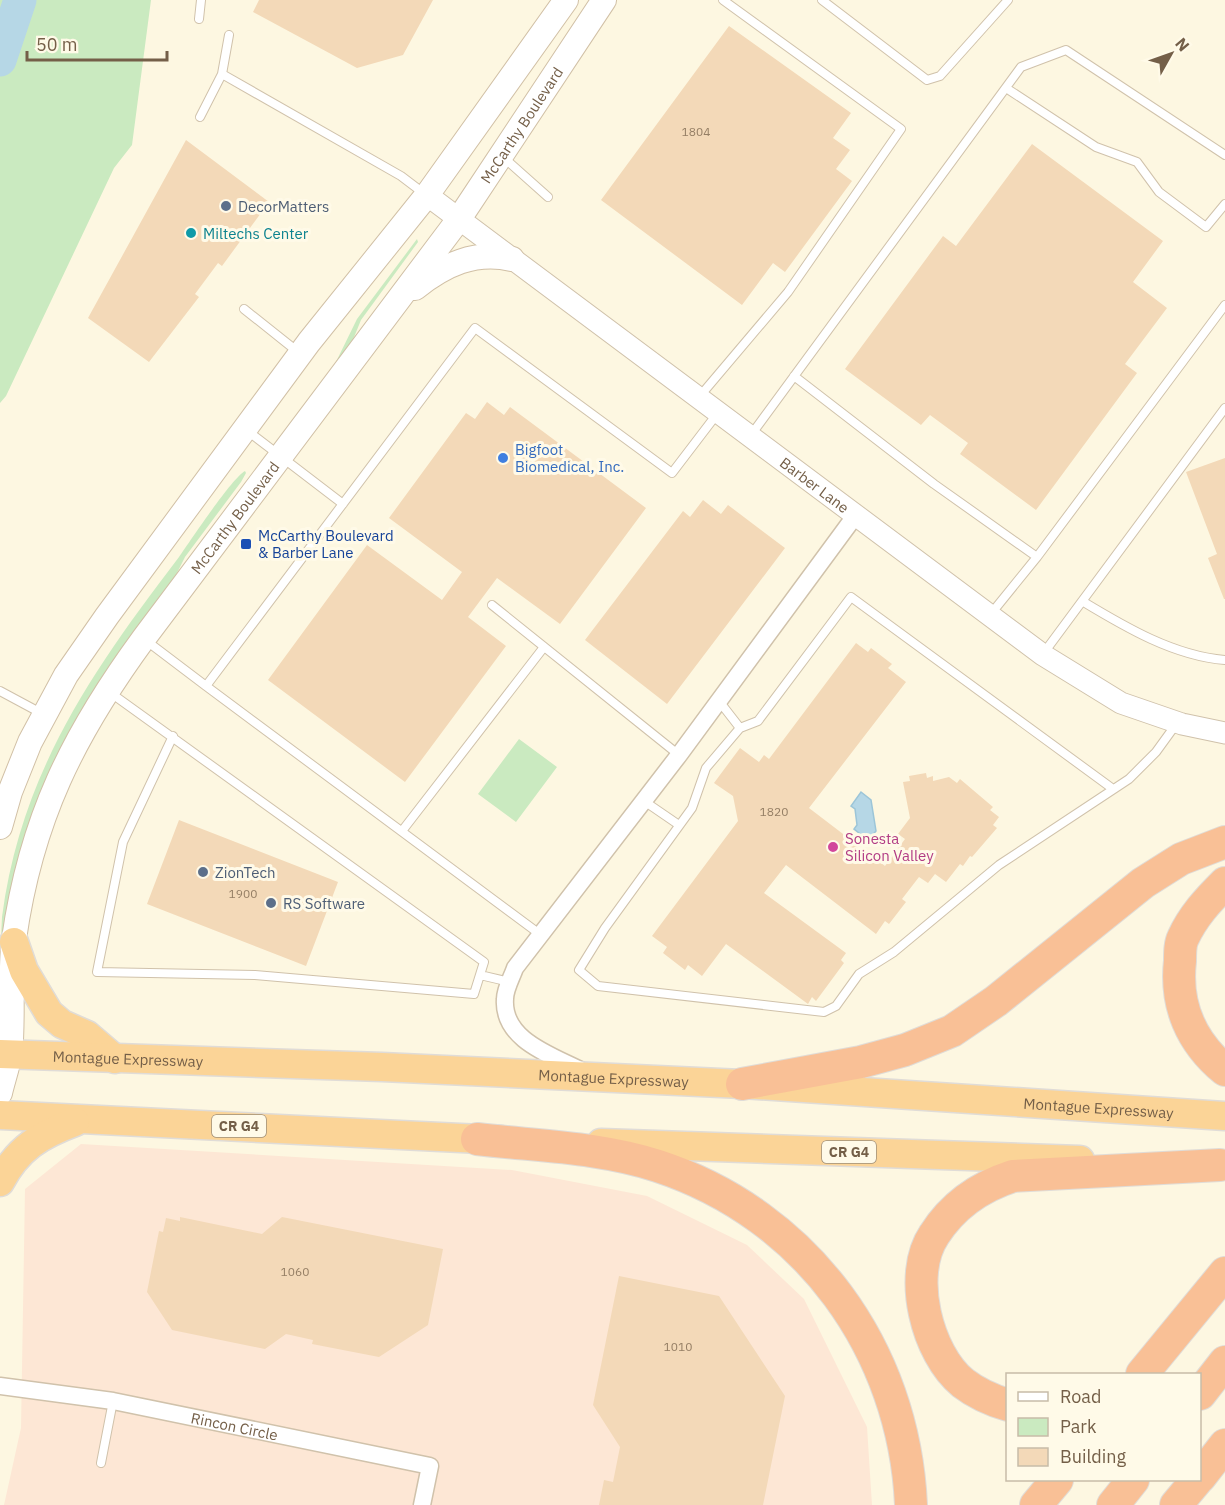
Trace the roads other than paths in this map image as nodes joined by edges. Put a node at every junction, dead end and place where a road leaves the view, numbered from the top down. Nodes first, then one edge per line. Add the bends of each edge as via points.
1 (201, 0) edge
2 (566, 0) edge
3 (604, 0) edge
4 (723, 0) edge
5 (822, 0) edge
6 (1008, 0) edge
7 (199, 19) dead end
8 (229, 35) dead end
9 (222, 74) junction
10 (1006, 88) junction
11 (200, 117) dead end
12 (1225, 155) edge
13 (502, 156) junction
14 (427, 195) junction
15 (548, 197) dead end
16 (1225, 204) edge
17 (459, 219) junction
18 (512, 259) junction
19 (396, 303) junction
20 (1225, 305) edge
21 (244, 309) dead end
22 (301, 354) junction
23 (794, 376) junction
24 (697, 399) junction
25 (1225, 408) edge
26 (718, 414) junction
27 (245, 429) junction
28 (749, 438) junction
29 (281, 455) junction
30 (343, 504) junction
31 (855, 516) junction
32 (1037, 557) junction
33 (1082, 601) junction
34 (492, 605) dead end
35 (990, 616) junction
36 (144, 638) junction
37 (544, 647) junction
38 (1043, 655) junction
39 (1225, 660) edge
40 (206, 686) junction
41 (106, 690) junction
42 (0, 691) edge
43 (719, 701) junction
44 (45, 715) junction
45 (1177, 722) junction
46 (740, 728) junction
47 (1225, 734) edge
48 (173, 736) junction
49 (679, 755) junction
50 (1113, 789) junction
51 (644, 801) junction
52 (679, 825) junction
53 (0, 827) edge
54 (402, 831) junction
55 (1225, 842) edge
56 (1225, 884) edge
57 (541, 935) junction
58 (14, 942) junction
59 (480, 975) junction
60 (508, 990) junction
61 (5, 1054) edge
62 (115, 1059) junction
63 (1225, 1070) edge
64 (598, 1079) junction
65 (742, 1084) junction
66 (0, 1093) edge
67 (0, 1115) edge
68 (1225, 1116) edge
69 (86, 1118) junction
70 (477, 1139) junction
71 (1222, 1165) edge
72 (0, 1182) edge
73 (1225, 1273) edge
74 (1173, 1337) junction
75 (1225, 1362) edge
76 (1130, 1373) edge
77 (1143, 1373) edge
78 (0, 1386) edge
79 (1201, 1393) edge
80 (113, 1401) junction
81 (1006, 1404) edge
82 (1225, 1445) edge
83 (101, 1463) dead end
84 (1201, 1474) edge
85 (1054, 1481) edge
86 (1131, 1481) edge
87 (1196, 1481) edge
88 (422, 1505) edge
89 (911, 1505) edge
90 (1036, 1505) edge
91 (1113, 1505) edge
92 (1176, 1505) edge

1 - 7 lane
2 - 14 main road
3 - 13 main road, McCarthy Boulevard
4 - 24 lane via 901,129 788,292
5 - 6 lane via 927,80 940,76
8 - 9 lane
9 - 11 lane
9 - 14 lane via 401,176
10 - 12 lane via 1021,67 1066,50
10 - 16 lane via 1096,147 1137,162 1159,192 1206,227
10 - 23 lane
13 - 15 lane
13 - 17 main road, McCarthy Boulevard
14 - 17 street, Barber Lane
14 - 22 main road
17 - 18 street, Barber Lane
17 - 19 main road, McCarthy Boulevard
18 - 19 main road via 494,255 466,258 432,274
18 - 24 street, Barber Lane
19 - 29 main road, McCarthy Boulevard
20 - 32 lane
21 - 22 lane
22 - 27 main road
23 - 28 lane
23 - 32 lane
24 - 26 street, Barber Lane
25 - 33 lane
26 - 28 street, Barber Lane
26 - 30 lane via 672,473 475,328
27 - 29 lane
27 - 44 main road via 107,616 66,675
28 - 31 street, Barber Lane
29 - 30 lane
29 - 36 main road, McCarthy Boulevard
30 - 40 lane
31 - 35 street, Barber Lane
31 - 43 street
32 - 35 lane
33 - 38 lane
33 - 39 lane via 1133,632 1208,658
34 - 37 lane
35 - 38 street, Barber Lane
36 - 40 lane
36 - 41 main road, McCarthy Boulevard
37 - 49 lane
37 - 54 lane
38 - 45 street, Barber Lane via 1121,703
40 - 54 lane
41 - 48 lane
41 - 58 main road, McCarthy Boulevard via 46,806 24,881
42 - 44 lane
43 - 46 lane
43 - 49 street
44 - 53 main road via 26,752
45 - 47 street, Barber Lane
45 - 50 lane via 1156,752
46 - 50 lane via 759,721 851,597
46 - 52 lane via 706,768 692,808
48 - 59 lane via 484,962
48 - 59 lane via 123,843 97,972 255,975 474,994
49 - 51 street
50 - 52 lane via 999,865 894,952 859,974 836,1006 824,1012 597,986 579,970
51 - 52 lane
51 - 57 street
54 - 57 lane
55 - 65 highway via 1181,859 1143,883 996,1001 952,1031 861,1062
56 - 63 highway via 1203,904 1182,940 1178,980 1181,1005 1196,1040
57 - 60 street via 515,968
58 - 61 main road, McCarthy Boulevard
58 - 62 highway via 24,971 49,1013 87,1035
59 - 60 lane
60 - 64 street via 508,1022 525,1041
61 - 62 highway, Montague Expressway
61 - 66 main road, McCarthy Boulevard
62 - 64 highway, Montague Expressway via 382,1067
64 - 65 highway, Montague Expressway
65 - 68 highway, Montague Expressway
67 - 69 highway, CR G4
69 - 70 highway, CR G4
69 - 72 highway via 43,1134 11,1161
70 - 71 highway, CR G4
70 - 89 highway via 657,1165 713,1189 765,1221 810,1259 846,1305 876,1357 898,1414
71 - 81 highway via 1013,1176 988,1185 957,1205 932,1237 922,1273 923,1307 935,1346 961,1382 988,1399
73 - 74 highway
74 - 76 highway
74 - 77 highway
75 - 79 highway
78 - 80 street, Rincon Circle
80 - 83 lane
80 - 88 street, Rincon Circle via 430,1466
82 - 84 highway
85 - 90 highway
86 - 91 highway
87 - 92 highway

